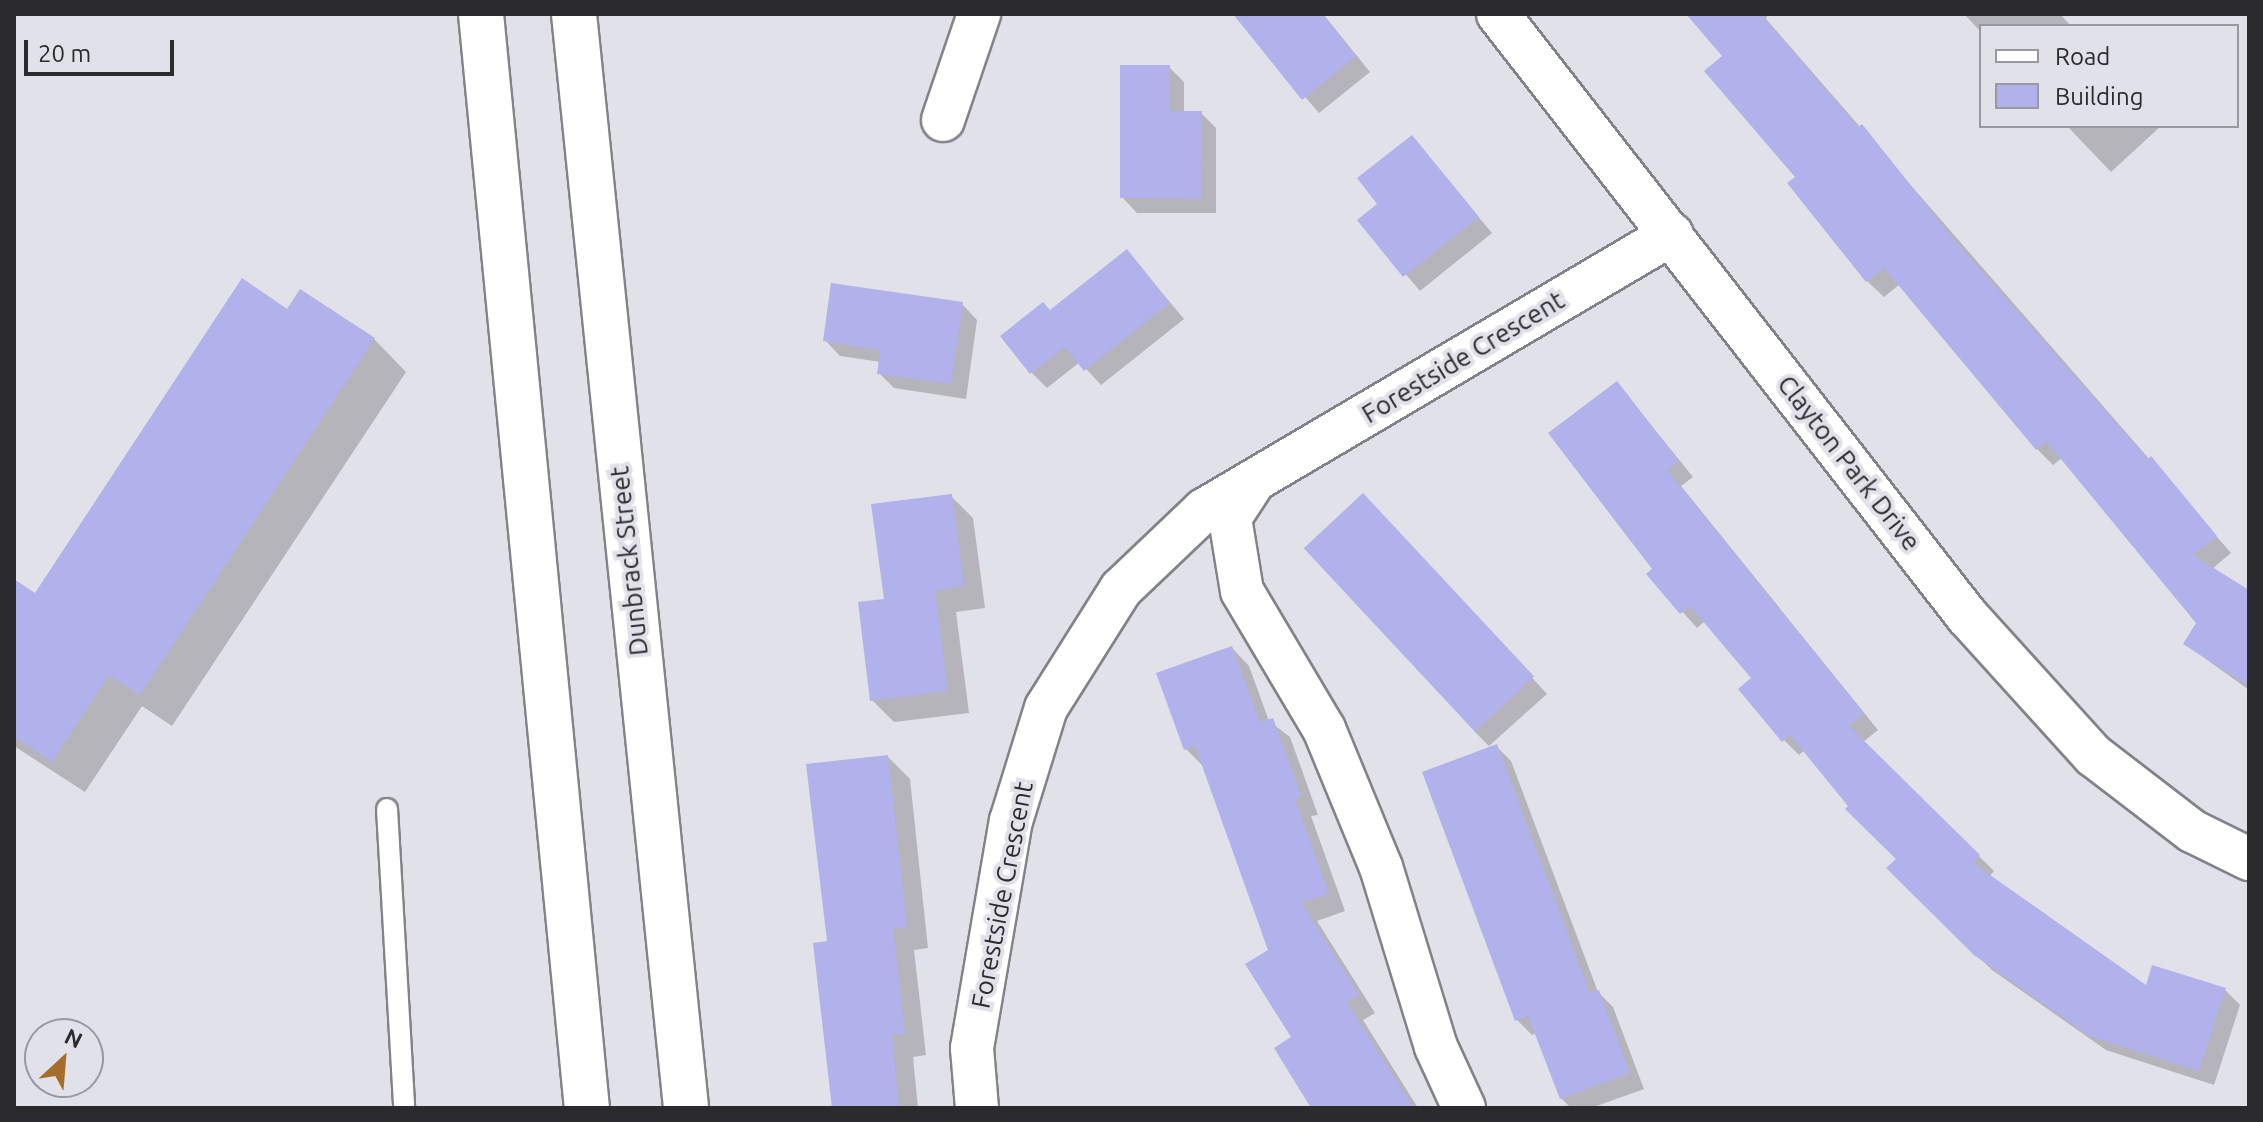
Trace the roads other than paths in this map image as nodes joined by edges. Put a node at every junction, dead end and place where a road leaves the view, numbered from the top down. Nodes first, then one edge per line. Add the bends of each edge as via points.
1 (481, 14) edge
2 (574, 14) edge
3 (979, 14) edge
4 (1498, 14) edge
5 (943, 120) dead end
6 (1672, 234) junction
7 (1254, 481) junction
8 (387, 809) dead end
9 (2249, 859) edge
10 (404, 1108) edge
11 (587, 1108) edge
12 (686, 1108) edge
13 (977, 1108) edge
14 (1464, 1108) edge

1 - 11 main road
2 - 12 main road, Dunbrack Street
3 - 5 street
4 - 6 street, Clayton Park Drive
6 - 7 street, Forestside Crescent
6 - 9 street, Clayton Park Drive via 1967,616 2093,755 2192,831
7 - 13 street, Forestside Crescent via 1204,510 1121,589 1046,708 1011,821 979,1002 972,1048
7 - 14 street, Forestside Crescent via 1230,518 1242,591 1324,729 1381,867 1436,1047
8 - 10 lane

